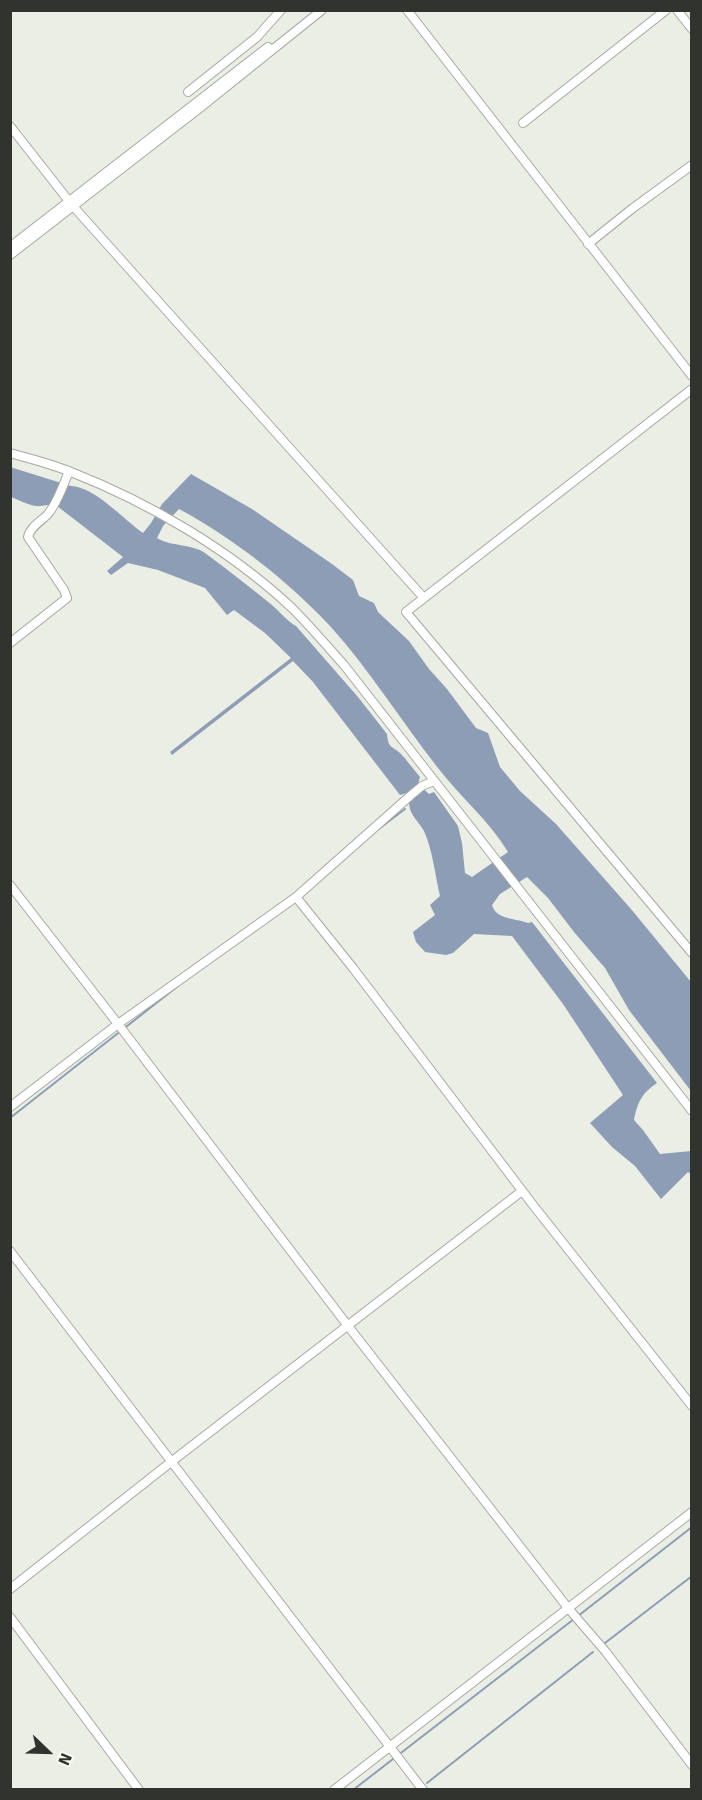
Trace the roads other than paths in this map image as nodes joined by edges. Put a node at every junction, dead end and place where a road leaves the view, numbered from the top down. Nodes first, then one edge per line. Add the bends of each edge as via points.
1 (281, 10) edge
2 (315, 10) edge
3 (322, 10) edge
4 (406, 10) edge
5 (666, 10) edge
6 (677, 10) edge
7 (692, 29) edge
8 (188, 92) dead end
9 (523, 123) dead end
10 (10, 126) edge
11 (692, 165) edge
12 (70, 203) junction
13 (588, 244) junction
14 (10, 247) edge
15 (10, 255) edge
16 (692, 376) edge
17 (692, 389) edge
18 (10, 453) edge
19 (69, 471) junction
20 (423, 597) junction
21 (10, 643) edge
22 (434, 781) junction
23 (10, 885) edge
24 (296, 897) junction
25 (692, 953) edge
26 (120, 1028) junction
27 (10, 1107) edge
28 (692, 1111) edge
29 (522, 1191) junction
30 (10, 1251) edge
31 (348, 1326) junction
32 (692, 1406) edge
33 (171, 1462) junction
34 (692, 1512) edge
35 (10, 1589) edge
36 (568, 1608) junction
37 (10, 1617) edge
38 (390, 1748) junction
39 (692, 1765) edge
40 (139, 1790) edge
41 (334, 1790) edge
42 (423, 1790) edge

1 - 8 street via 257,37
2 - 12 street
3 - 12 street via 201,107
4 - 13 street
5 - 9 street
6 - 7 street
10 - 12 street
11 - 13 street
12 - 14 street
12 - 15 street
12 - 20 street
13 - 16 street
17 - 20 street
18 - 19 street
19 - 21 street via 50,513 28,533 67,598
19 - 22 street via 168,519 226,555 292,608 344,665
20 - 25 street via 406,612
22 - 24 street via 410,796
22 - 28 street
23 - 26 street
24 - 26 street
24 - 29 street
26 - 27 street
26 - 31 street
29 - 31 street
29 - 32 street
30 - 33 street
31 - 33 street
31 - 36 street
33 - 35 street
33 - 38 street
34 - 36 street
36 - 38 street
36 - 39 street
37 - 40 street
38 - 41 street
38 - 42 street

